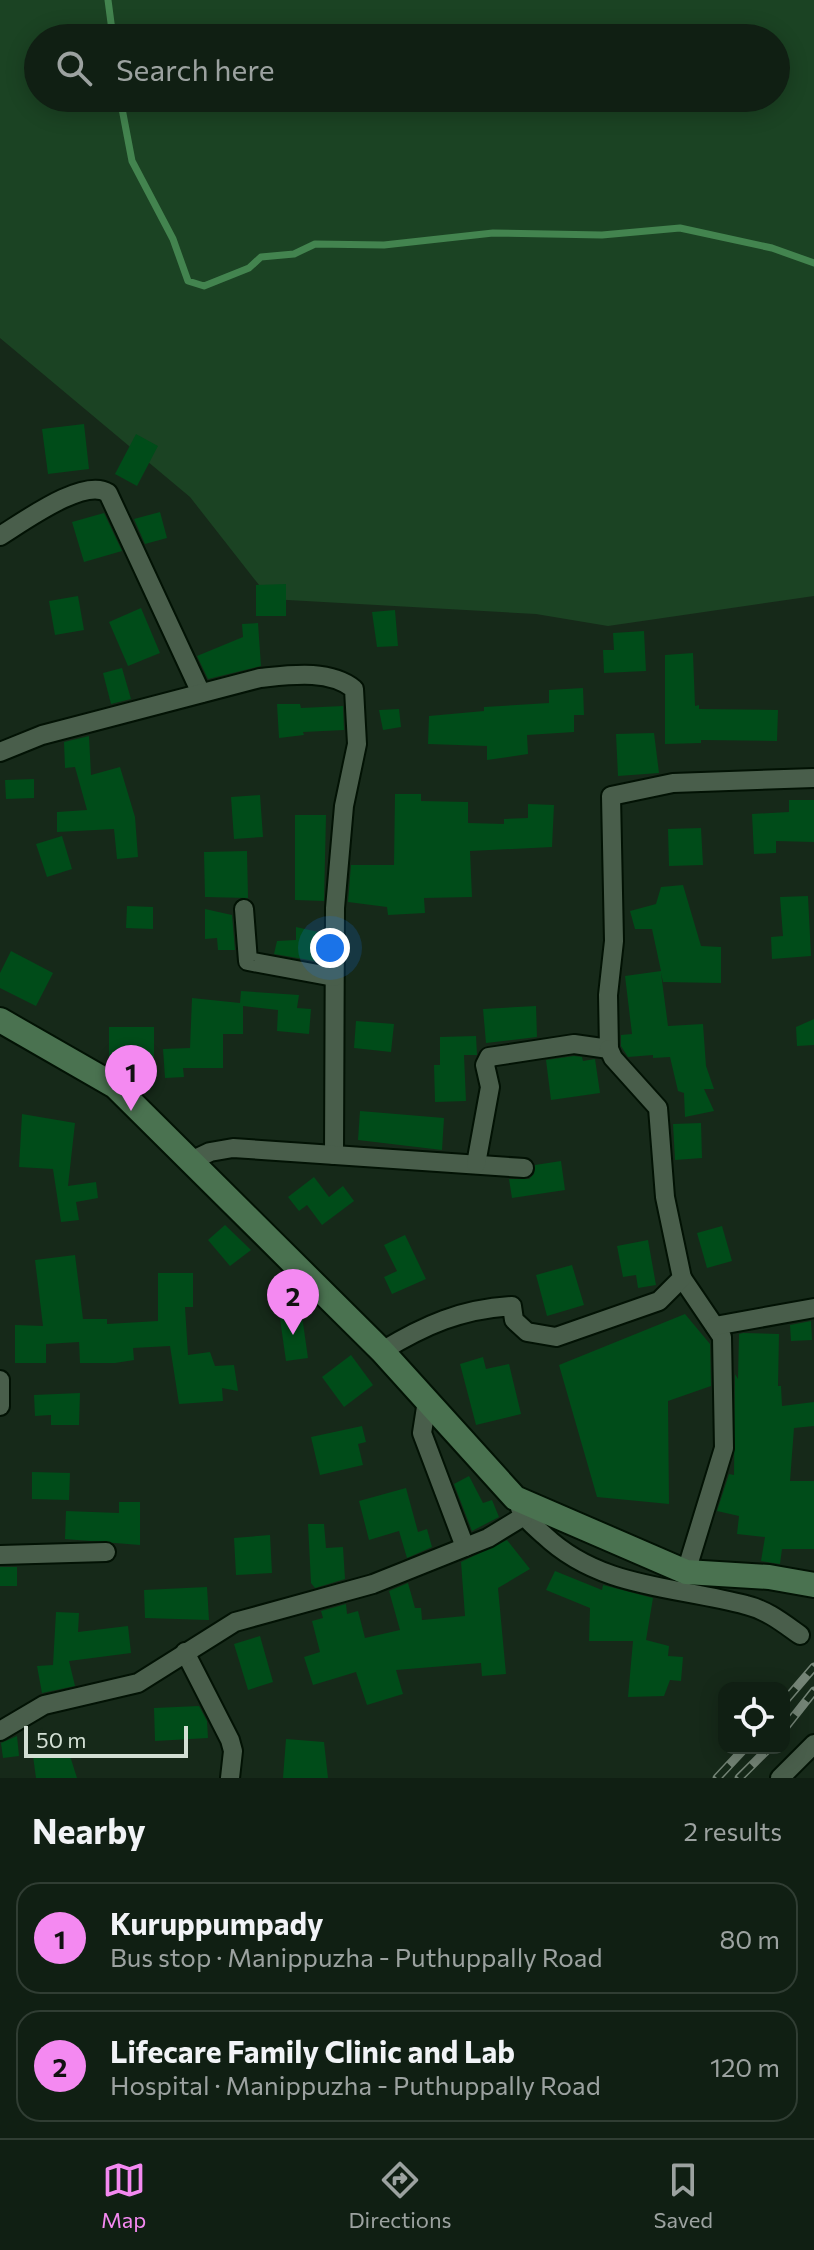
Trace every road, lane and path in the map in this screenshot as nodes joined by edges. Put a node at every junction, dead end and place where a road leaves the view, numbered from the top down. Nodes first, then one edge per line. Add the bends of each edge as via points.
1 (0, 536) edge
2 (201, 693) junction
3 (0, 752) edge
4 (814, 778) edge
5 (244, 909) dead end
6 (334, 977) junction
7 (0, 1020) edge
8 (609, 1049) junction
9 (334, 1155) junction
10 (191, 1161) junction
11 (476, 1164) junction
12 (524, 1168) dead end
13 (682, 1278) junction
14 (814, 1308) edge
15 (715, 1326) junction
16 (382, 1351) junction
17 (0, 1380) edge
18 (0, 1390) edge
19 (427, 1401) junction
20 (0, 1406) edge
21 (525, 1508) junction
22 (465, 1547) junction
23 (106, 1552) dead end
24 (0, 1555) edge
25 (686, 1572) junction
26 (814, 1585) edge
27 (800, 1635) dead end
28 (185, 1652) junction
29 (0, 1731) edge
30 (814, 1744) edge
31 (230, 1778) edge
32 (780, 1778) edge

1 - 2 street via 84,488 108,493
2 - 3 street via 42,735
2 - 6 street via 291,675 328,677 354,689 357,744 344,806
4 - 8 street via 673,783 611,796 614,941
5 - 6 street via 248,961
6 - 9 street
7 - 10 main road via 115,1086
8 - 11 street via 574,1044 489,1057 485,1065 490,1087
8 - 13 street via 658,1108 665,1197
9 - 10 street via 233,1148
9 - 11 street
10 - 16 main road
11 - 12 street
13 - 15 street
13 - 16 street via 659,1301 556,1337 527,1332 514,1320 512,1306 475,1308
14 - 15 street
15 - 25 street via 722,1337 724,1448
16 - 19 main road
17 - 18 street
18 - 20 street
19 - 21 main road
19 - 22 street via 422,1433
21 - 22 street
21 - 25 main road
21 - 27 street via 556,1547 620,1580 746,1605
22 - 28 street via 373,1584 256,1614
23 - 24 street
25 - 26 main road
28 - 29 street via 138,1683 44,1705
28 - 31 street via 230,1740
30 - 32 street

